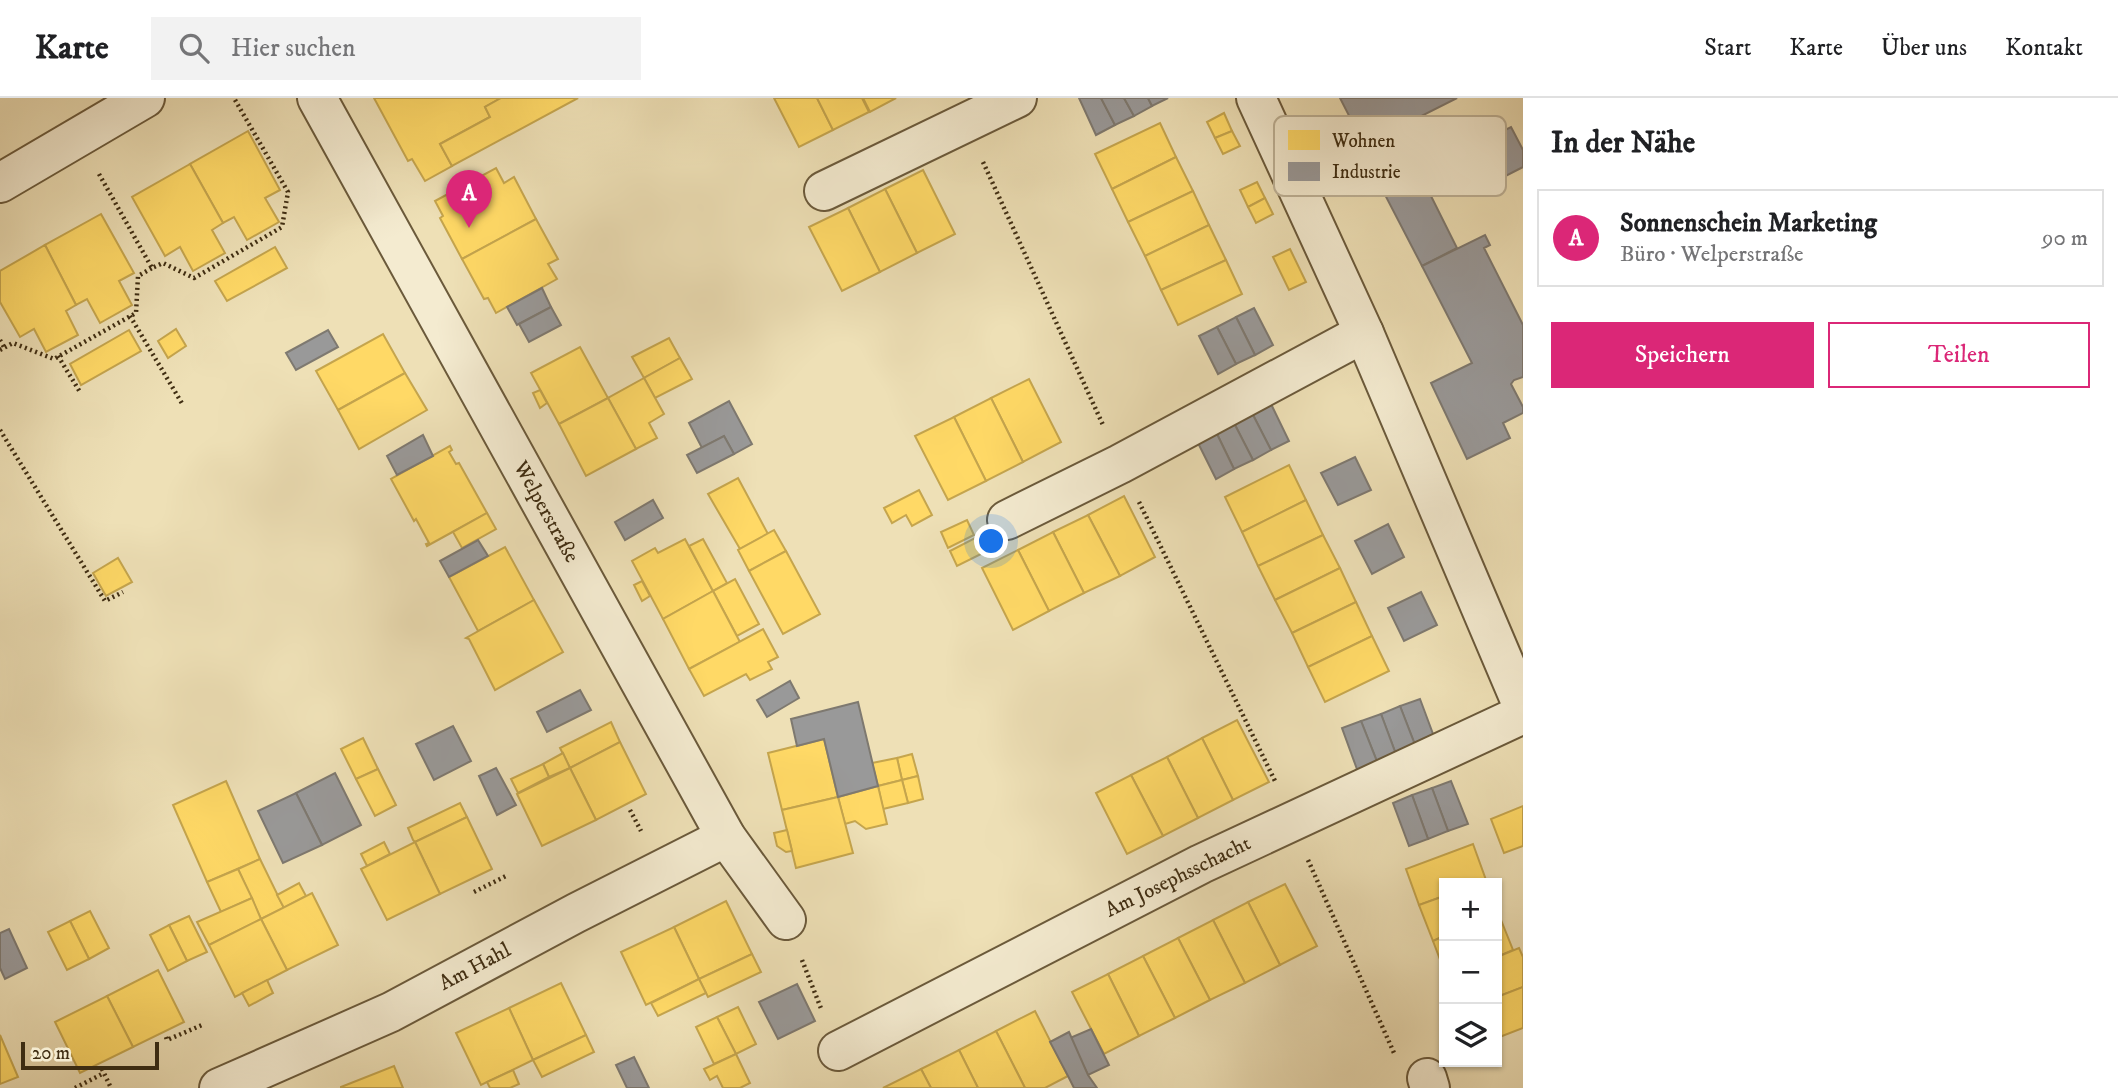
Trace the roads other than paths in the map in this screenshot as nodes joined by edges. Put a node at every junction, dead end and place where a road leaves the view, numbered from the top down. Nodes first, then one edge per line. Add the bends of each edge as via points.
1 (145, 98) edge
2 (317, 98) edge
3 (1017, 98) edge
4 (1256, 98) edge
5 (1274, 137) edge
6 (0, 183) edge
7 (824, 191) dead end
8 (1301, 196) edge
9 (1364, 334) junction
10 (1007, 520) dead end
11 (1523, 707) edge
12 (1523, 714) edge
13 (726, 837) junction
14 (786, 920) road end
15 (838, 1051) road end
16 (219, 1088) edge

1 - 6 street
2 - 13 street, Welperstraße
3 - 7 street
4 - 5 street
8 - 9 street
9 - 10 street
9 - 11 street
12 - 15 street, Am Josephsschacht via 1170,880
13 - 14 street, Welperstraße
13 - 16 street, Am Hahl via 391,1012

